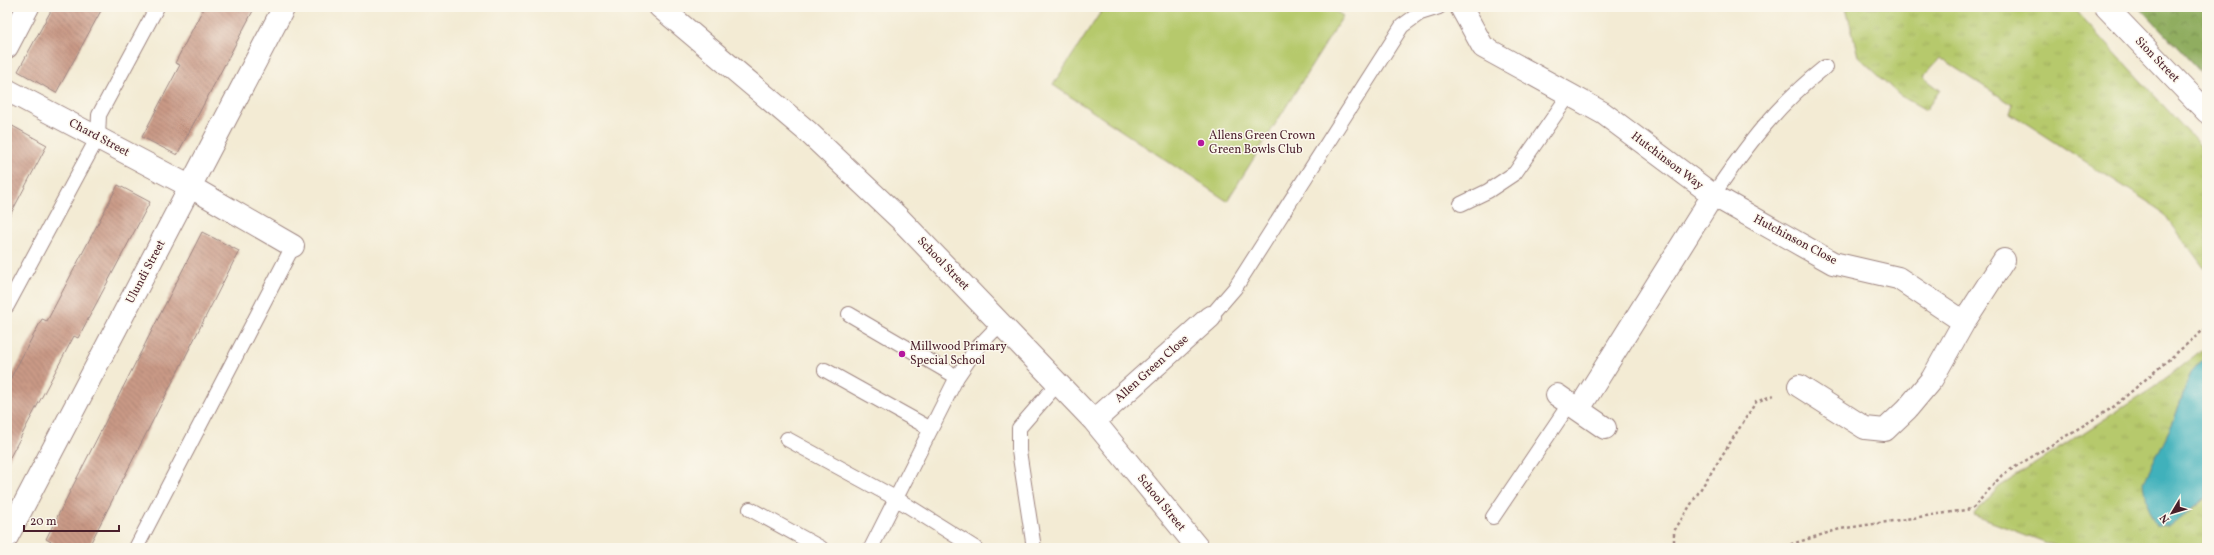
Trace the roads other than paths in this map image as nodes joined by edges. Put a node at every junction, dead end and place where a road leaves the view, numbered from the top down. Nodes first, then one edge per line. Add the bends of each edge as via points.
1 (28, 7) edge
2 (157, 7) edge
3 (284, 7) edge
4 (660, 7) edge
5 (1439, 7) edge
6 (1461, 7) edge
7 (2106, 7) edge
8 (7, 47) edge
9 (1825, 67) dead end
10 (7, 90) edge
11 (1569, 95) junction
12 (2207, 112) edge
13 (98, 137) junction
14 (191, 187) junction
15 (1713, 195) junction
16 (1461, 204) dead end
17 (293, 246) joint
18 (2004, 260) dead end
19 (7, 306) edge
20 (849, 314) dead end
21 (1210, 317) joint
22 (1964, 322) junction
23 (1000, 324) junction
24 (825, 370) dead end
25 (957, 377) junction
26 (1058, 383) junction
27 (1799, 386) road end
28 (1569, 402) junction
29 (1094, 421) junction
30 (1605, 428) dead end
31 (931, 429) junction
32 (787, 439) dead end
33 (897, 499) junction
34 (750, 509) dead end
35 (1493, 516) dead end
36 (7, 537) edge
37 (7, 542) edge
38 (19, 548) edge
39 (136, 548) edge
40 (821, 548) edge
41 (871, 548) edge
42 (975, 548) edge
43 (1034, 548) edge
44 (1198, 548) edge

1 - 8 street
2 - 13 lane via 99,115
3 - 14 street, Ulundi Street
4 - 23 street, School Street via 813,138 900,218
5 - 21 lane via 1420,13 1402,26 1235,288
6 - 11 street, Hutchinson Way via 1483,47
7 - 12 street, Sion Street
9 - 15 lane via 1798,88 1752,139
10 - 13 street, Chard Street
11 - 15 street, Hutchinson Way via 1603,113
11 - 16 lane via 1515,173 1488,191
13 - 14 street, Chard Street
13 - 19 lane
14 - 17 street, Chard Street
14 - 36 street, Ulundi Street
15 - 22 street, Hutchinson Close via 1833,263 1898,278
15 - 28 street, Hutchinson Way
17 - 39 lane
18 - 22 street
20 - 25 lane
21 - 29 street, Allen Green Close
22 - 27 street via 1932,379 1885,430 1864,428
23 - 25 lane via 976,349
23 - 26 street, School Street
24 - 31 lane
25 - 31 lane
26 - 29 street, School Street
26 - 43 lane via 1019,428 1019,451
28 - 30 street
28 - 35 lane
29 - 44 street, School Street
31 - 33 lane
32 - 33 lane
33 - 41 lane
33 - 42 lane
34 - 40 lane
37 - 38 street

